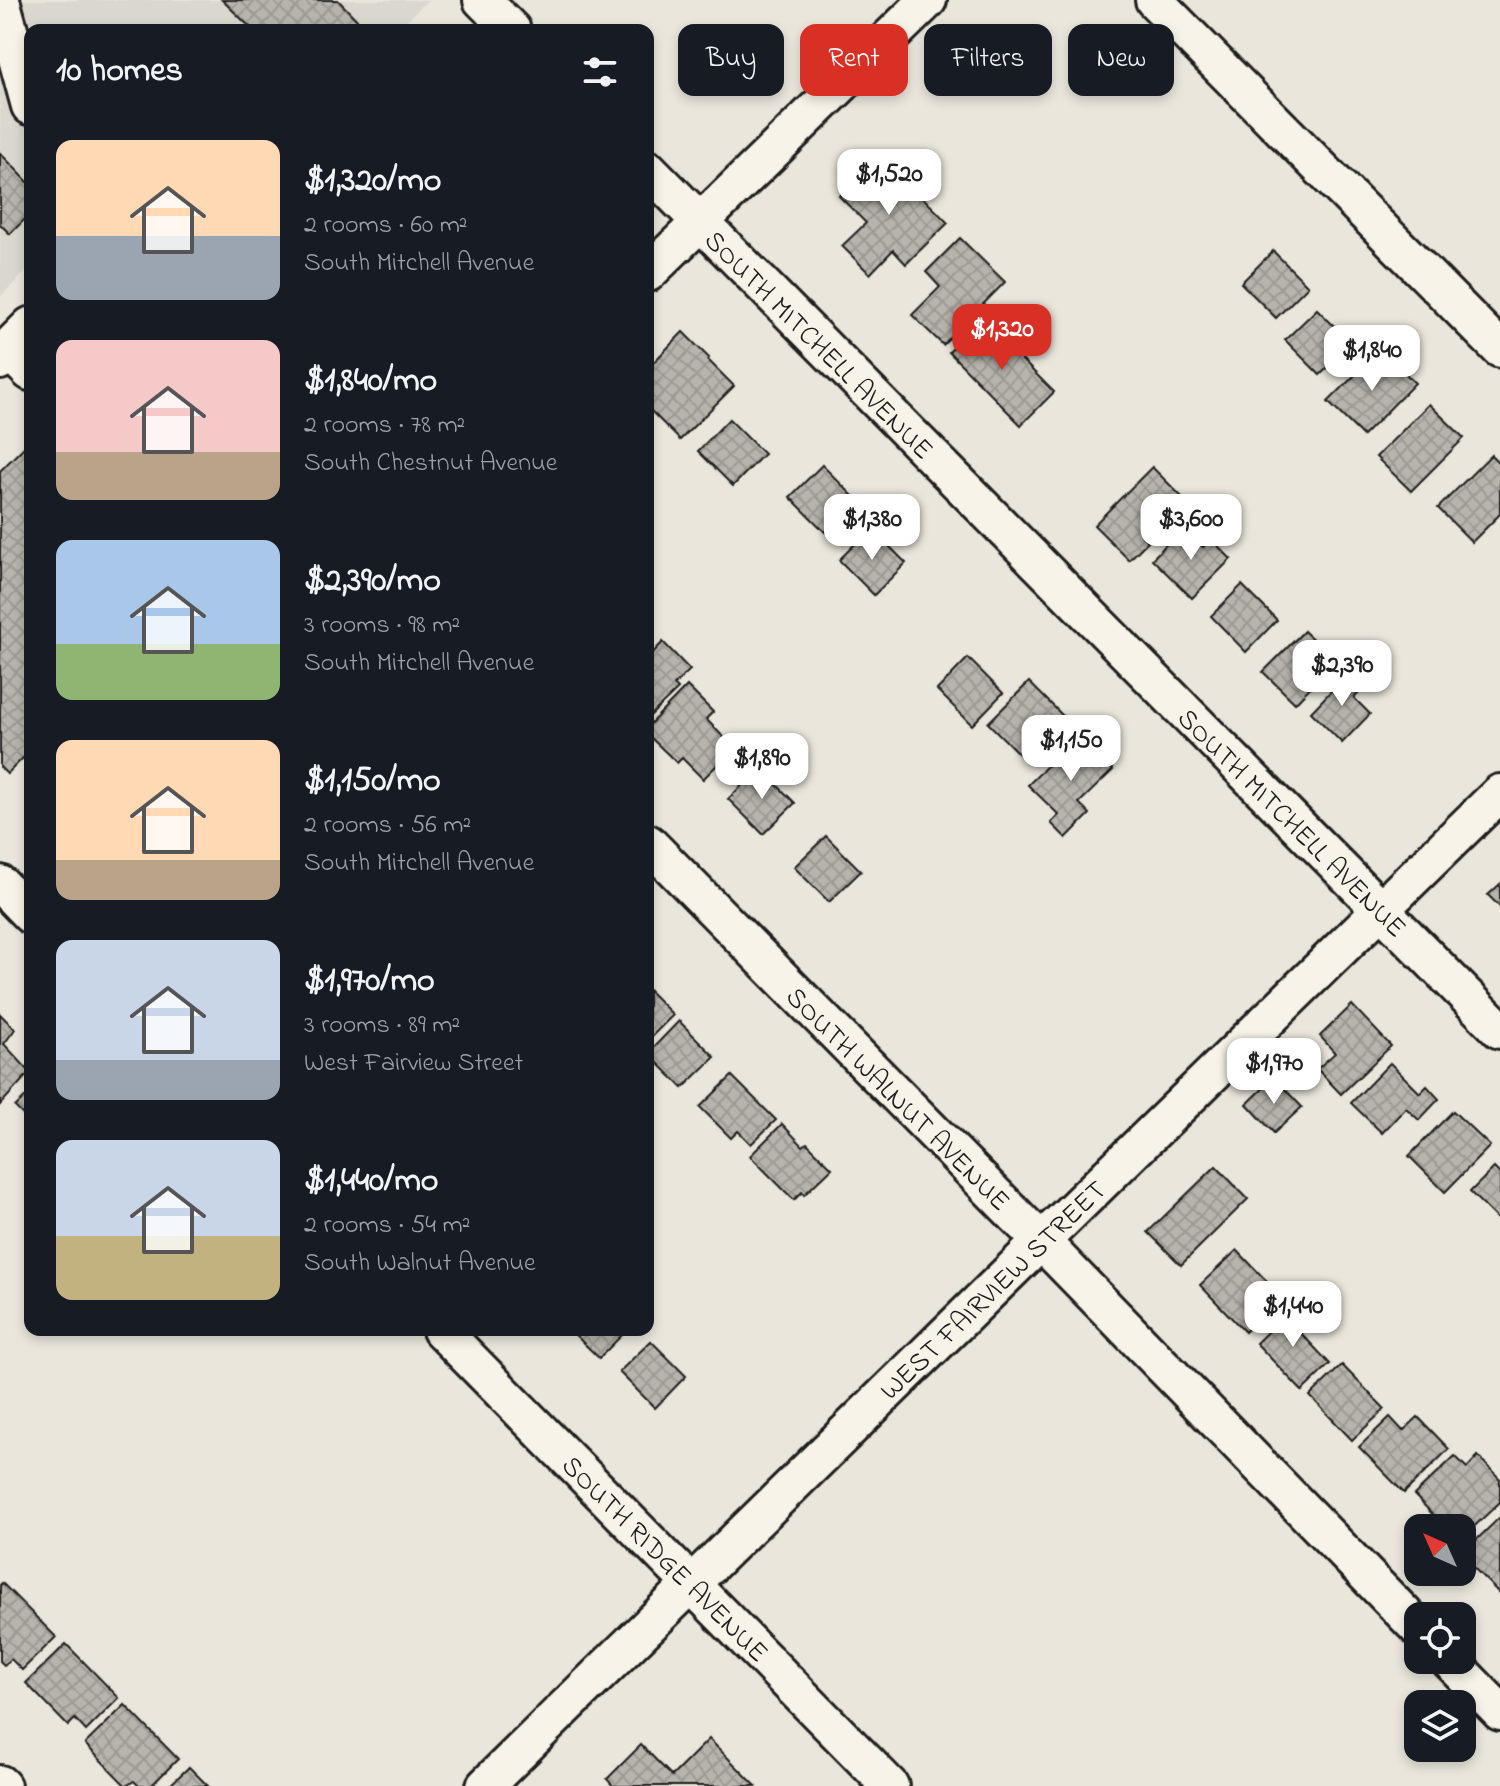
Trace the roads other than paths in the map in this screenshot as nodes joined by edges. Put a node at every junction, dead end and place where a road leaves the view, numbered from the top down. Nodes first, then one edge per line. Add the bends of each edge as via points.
1 (1, 0) edge
2 (482, 0) edge
3 (928, 0) edge
4 (1154, 0) edge
5 (506, 24) edge
6 (24, 84) edge
7 (654, 175) edge
8 (700, 223) junction
9 (654, 267) edge
10 (1500, 349) edge
11 (1500, 793) edge
12 (654, 849) edge
13 (1380, 911) junction
14 (1500, 1030) edge
15 (1042, 1242) junction
16 (447, 1336) edge
17 (691, 1582) junction
18 (1404, 1614) edge
19 (1463, 1674) edge
20 (1500, 1712) edge
21 (485, 1786) edge
22 (890, 1786) edge

1 - 6 street
2 - 5 street
3 - 8 street
4 - 10 street
7 - 8 street, SOUTH MITCHELL AVENUE
8 - 9 street
8 - 13 street, SOUTH MITCHELL AVENUE
11 - 13 street, WEST FAIRVIEW STREET
12 - 15 street, SOUTH WALNUT AVENUE
13 - 14 street, SOUTH MITCHELL AVENUE
13 - 15 street, WEST FAIRVIEW STREET
15 - 17 street, WEST FAIRVIEW STREET
15 - 18 street, SOUTH WALNUT AVENUE
16 - 17 street, SOUTH RIDGE AVENUE
17 - 21 street, WEST FAIRVIEW STREET
17 - 22 street, SOUTH RIDGE AVENUE
19 - 20 street

